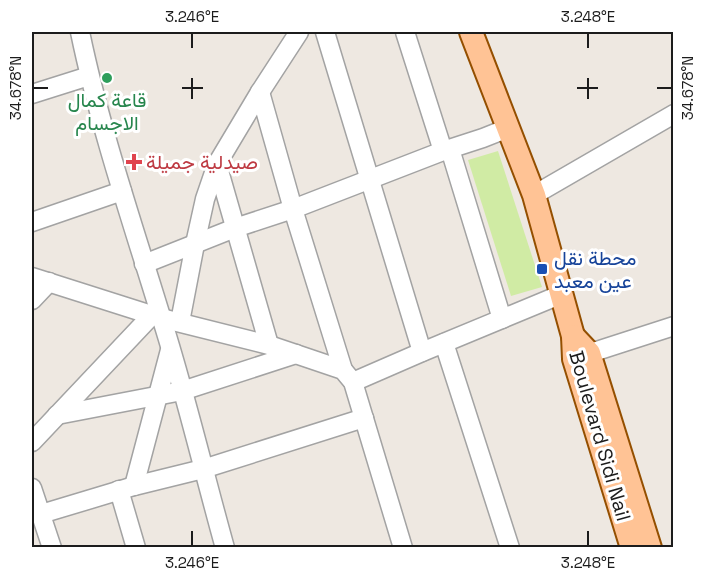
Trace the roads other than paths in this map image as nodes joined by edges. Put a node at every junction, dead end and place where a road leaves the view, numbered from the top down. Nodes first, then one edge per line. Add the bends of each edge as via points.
1 (80, 32) edge
2 (299, 32) edge
3 (325, 32) edge
4 (405, 32) edge
5 (471, 32) edge
6 (89, 76) junction
7 (260, 92) junction
8 (32, 94) edge
9 (674, 114) edge
10 (508, 128) junction
11 (446, 150) junction
12 (217, 164) junction
13 (369, 180) junction
14 (122, 190) junction
15 (534, 195) junction
16 (293, 209) junction
17 (32, 222) edge
18 (235, 228) junction
19 (195, 244) junction
20 (144, 264) junction
21 (32, 277) edge
22 (49, 282) junction
23 (562, 294) junction
24 (32, 300) edge
25 (157, 316) junction
26 (502, 319) junction
27 (180, 322) junction
28 (674, 326) edge
29 (444, 343) junction
30 (269, 345) junction
31 (171, 348) junction
32 (422, 352) junction
33 (296, 354) junction
34 (581, 356) junction
35 (348, 376) junction
36 (183, 391) junction
37 (158, 395) junction
38 (57, 415) junction
39 (364, 418) junction
40 (32, 442) edge
41 (203, 469) junction
42 (32, 488) edge
43 (127, 488) junction
44 (41, 514) junction
45 (129, 524) junction
46 (52, 548) edge
47 (122, 548) edge
48 (136, 548) edge
49 (225, 548) edge
50 (403, 548) edge
51 (510, 548) edge
52 (632, 548) edge
53 (650, 548) edge

1 - 6 street
2 - 7 street
3 - 13 street
4 - 11 street
5 - 10 main road
6 - 8 street
6 - 14 street
7 - 12 street
7 - 16 street
9 - 15 street
10 - 11 street
10 - 15 main road
11 - 13 street
11 - 26 street
12 - 18 street
12 - 19 street
13 - 16 street
13 - 32 street
14 - 17 street
14 - 20 street
15 - 23 main road
16 - 18 street
16 - 35 street
18 - 19 street
18 - 30 street
19 - 20 street
19 - 27 street
20 - 25 street
21 - 22 street
22 - 24 street
22 - 25 street
23 - 26 street
23 - 34 main road, Boulevard Sidi Nail
25 - 27 street
25 - 31 street
25 - 38 street
26 - 29 street
27 - 30 street
28 - 34 street
29 - 32 street
29 - 51 street
30 - 33 street
31 - 36 street
31 - 37 street
32 - 35 street
33 - 35 street
33 - 36 street
34 - 52 main road, Boulevard Sidi Nail
34 - 53 main road, Boulevard Sidi Nail
35 - 39 street
36 - 37 street
36 - 41 street
37 - 38 street
37 - 43 street
38 - 40 street
39 - 41 street
39 - 50 street
41 - 43 street
41 - 49 street
42 - 44 street
43 - 44 street
43 - 45 street
44 - 46 street
45 - 47 street
45 - 48 street

